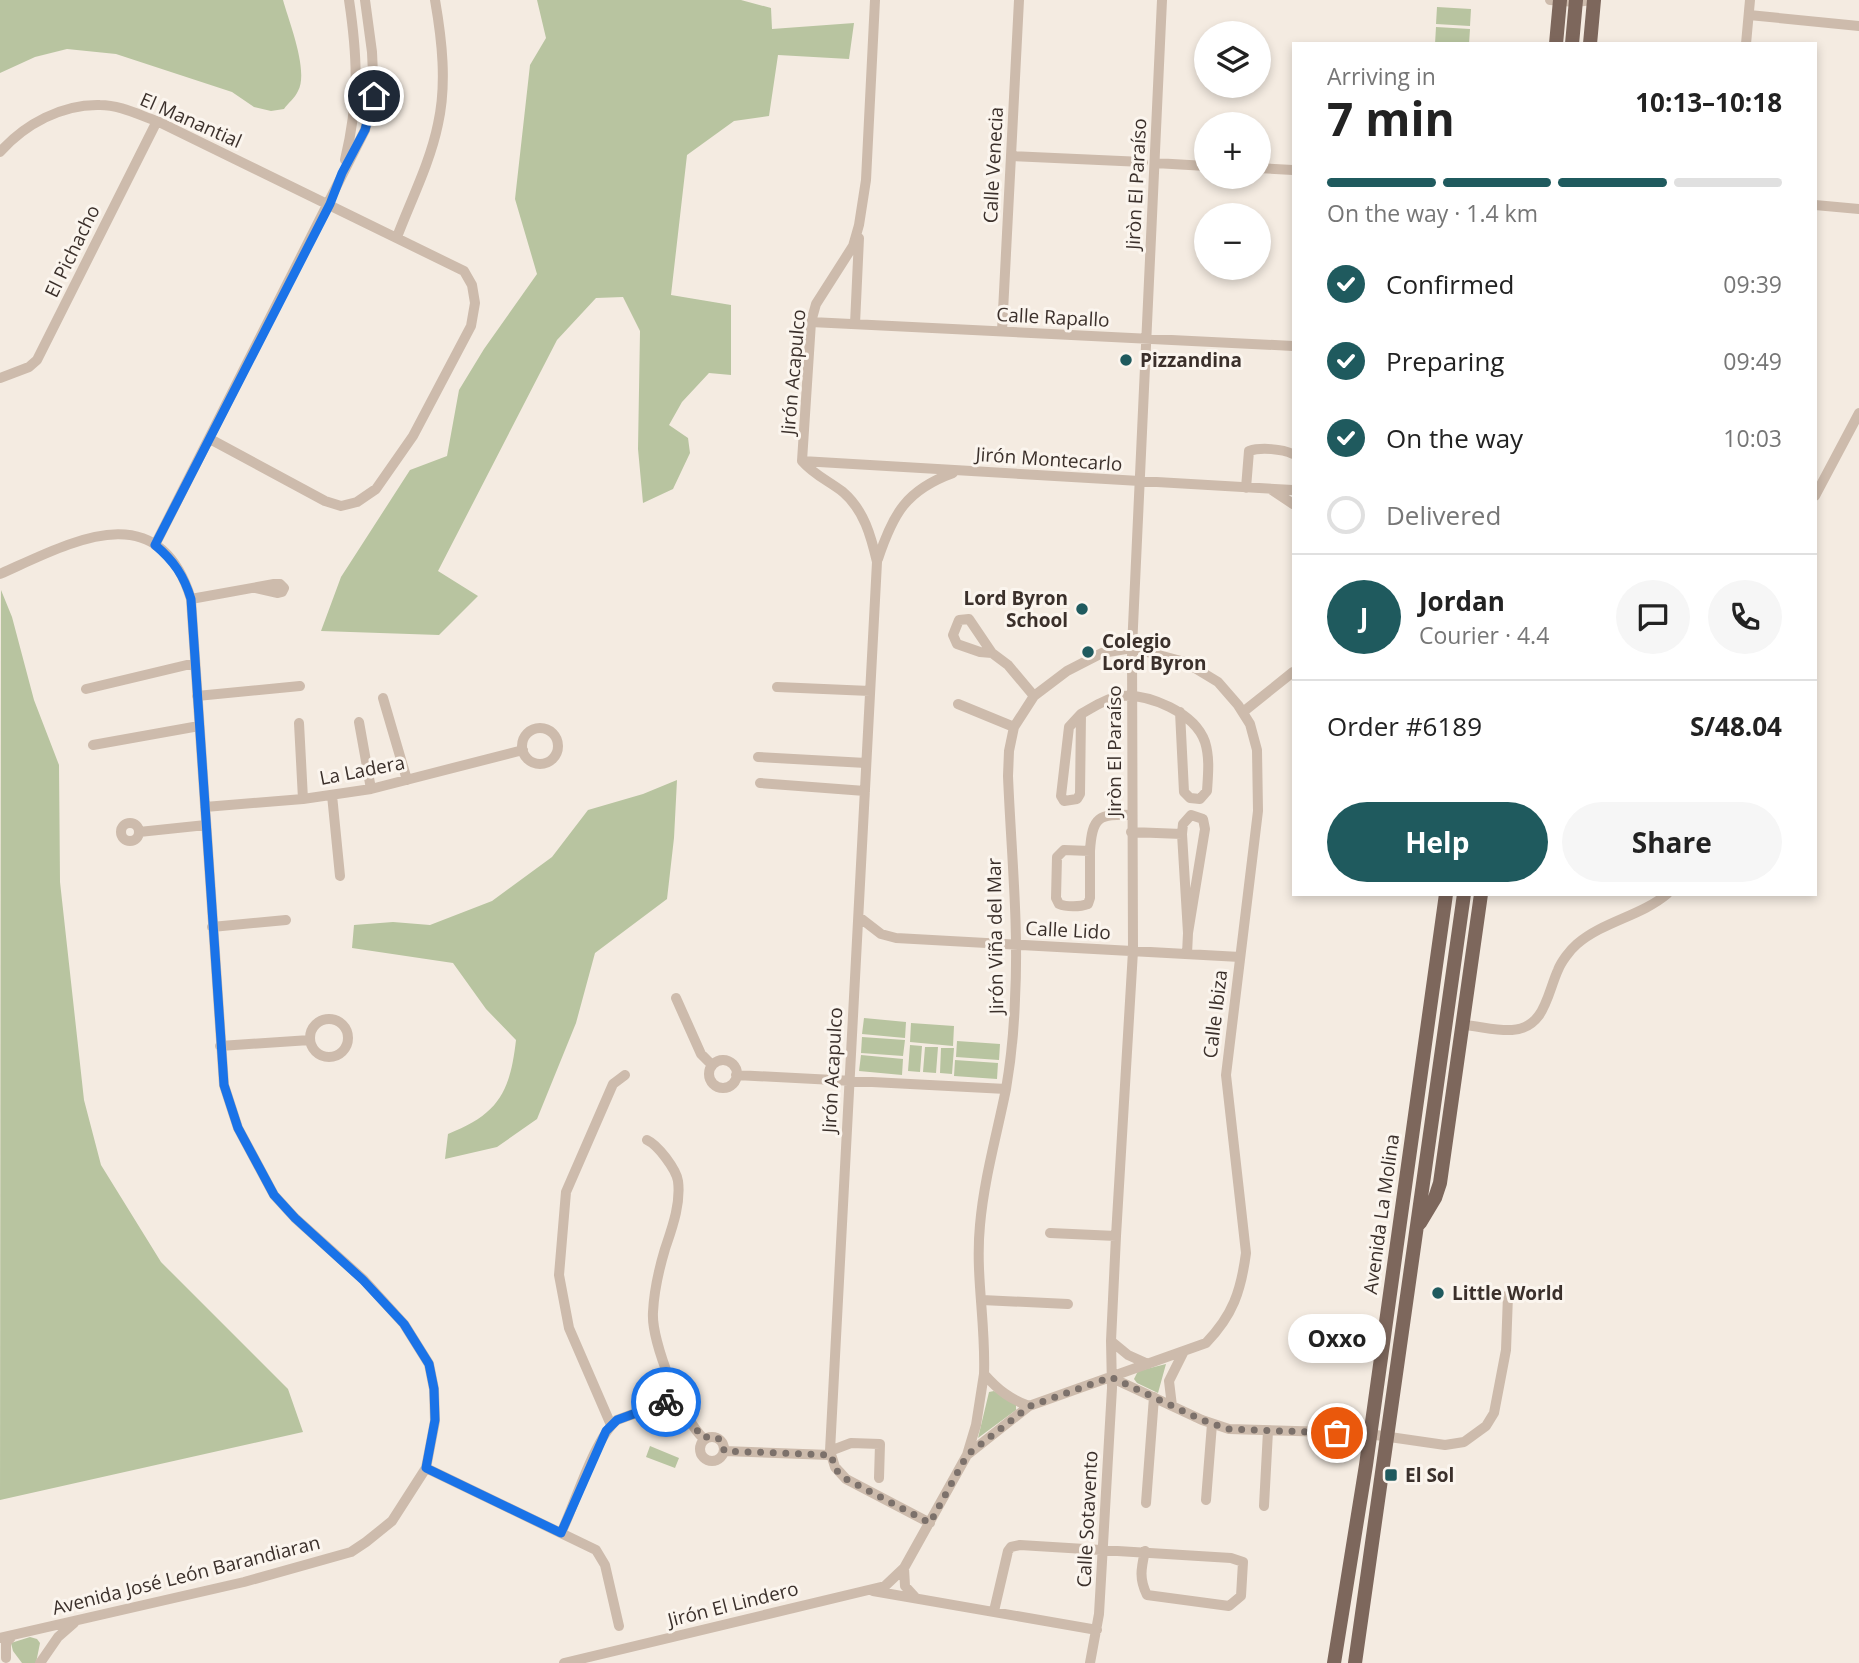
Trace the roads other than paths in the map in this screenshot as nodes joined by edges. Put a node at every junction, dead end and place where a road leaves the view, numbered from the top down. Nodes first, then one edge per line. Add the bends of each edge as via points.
1 (349, 0) edge
2 (365, 0) edge
3 (435, 0) edge
4 (875, 0) edge
5 (1019, 0) edge
6 (1163, 0) edge
7 (1550, 0) edge
8 (1560, 0) edge
9 (1593, 0) edge
10 (1750, 0) edge
11 (1576, 1) edge
12 (1749, 15) junction
13 (1859, 26) edge
14 (1556, 42) edge
15 (1572, 42) edge
16 (1590, 42) edge
17 (1746, 42) edge
18 (157, 121) junction
19 (0, 152) edge
20 (1011, 156) junction
21 (1143, 162) dead end
22 (1155, 163) junction
23 (1194, 165) edge
24 (1271, 169) edge
25 (1292, 170) edge
26 (342, 173) junction
27 (330, 204) junction
28 (1817, 205) edge
29 (1859, 209) edge
30 (859, 225) junction
31 (397, 237) junction
32 (811, 322) junction
33 (855, 324) junction
34 (1003, 331) junction
35 (1146, 339) junction
36 (1292, 346) edge
37 (0, 378) edge
38 (1859, 413) edge
39 (210, 439) junction
40 (1292, 454) edge
41 (803, 461) junction
42 (959, 471) junction
43 (1139, 483) junction
44 (1246, 488) junction
45 (1271, 489) junction
46 (1292, 490) edge
47 (1817, 492) edge
48 (1292, 503) edge
49 (155, 545) junction
50 (877, 562) junction
51 (0, 574) edge
52 (256, 588) dead end
53 (191, 599) junction
54 (1132, 648) junction
55 (992, 653) dead end
56 (195, 663) junction
57 (1292, 672) edge
58 (300, 686) dead end
59 (777, 688) dead end
60 (86, 689) dead end
61 (870, 691) junction
62 (197, 696) junction
63 (1034, 696) junction
64 (1131, 697) junction
65 (383, 698) dead end
66 (958, 704) dead end
67 (1181, 712) junction
68 (1243, 712) junction
69 (1081, 715) junction
70 (359, 722) dead end
71 (299, 723) dead end
72 (199, 726) junction
73 (1014, 727) junction
74 (93, 745) dead end
75 (523, 750) dead end
76 (758, 757) dead end
77 (866, 763) junction
78 (407, 780) junction
79 (760, 783) dead end
80 (371, 789) junction
81 (865, 791) junction
82 (332, 794) junction
83 (303, 799) junction
84 (205, 807) junction
85 (1131, 815) junction
86 (206, 825) junction
87 (139, 832) dead end
88 (1131, 832) junction
89 (1182, 834) junction
90 (1090, 850) junction
91 (340, 876) dead end
92 (1446, 896) edge
93 (1464, 896) edge
94 (1481, 896) edge
95 (1665, 896) edge
96 (859, 917) junction
97 (286, 920) dead end
98 (212, 927) junction
99 (1188, 933) junction
100 (1016, 945) junction
101 (1133, 951) junction
102 (1187, 954) junction
103 (1240, 957) junction
104 (677, 998) dead end
105 (1463, 1024) junction
106 (310, 1040) dead end
107 (220, 1046) junction
108 (712, 1065) junction
109 (625, 1075) dead end
110 (736, 1075) junction
111 (849, 1081) junction
112 (1006, 1088) junction
113 (1431, 1127) junction
114 (647, 1140) dead end
115 (1402, 1202) junction
116 (1416, 1230) junction
117 (1050, 1233) dead end
118 (1116, 1236) junction
119 (1508, 1295) dead end
120 (982, 1300) junction
121 (1068, 1304) dead end
122 (1111, 1341) junction
123 (1183, 1353) junction
124 (1148, 1364) junction
125 (984, 1374) junction
126 (1111, 1377) junction
127 (1154, 1397) junction
128 (677, 1398) junction
129 (1030, 1406) junction
130 (1171, 1406) junction
131 (1212, 1424) junction
132 (611, 1425) junction
133 (1268, 1431) junction
134 (1371, 1434) junction
135 (1386, 1436) junction
136 (704, 1438) junction
137 (724, 1451) junction
138 (830, 1453) junction
139 (967, 1455) junction
140 (426, 1468) junction
141 (878, 1478) dead end
142 (1206, 1500) dead end
143 (1146, 1503) dead end
144 (1265, 1506) dead end
145 (930, 1523) junction
146 (561, 1533) junction
147 (1102, 1549) junction
148 (1145, 1551) junction
149 (904, 1568) junction
150 (867, 1590) junction
151 (915, 1597) junction
152 (994, 1611) junction
153 (79, 1620) junction
154 (620, 1626) dead end
155 (35, 1630) junction
156 (1097, 1630) junction
157 (13, 1635) junction
158 (0, 1638) edge
159 (6, 1659) edge
160 (41, 1660) edge
161 (564, 1663) edge
162 (1090, 1663) edge
163 (1334, 1663) edge
164 (1355, 1663) edge

1 - 26 street via 356,94
2 - 26 street via 374,96 365,130
3 - 31 street via 443,72 439,123
4 - 30 street, Jirón Acapulco via 866,180
5 - 20 street, Calle Venecia
6 - 22 street, Jiròn El Paraíso
7 - 8 street
8 - 11 street
8 - 14 main road
9 - 11 street
9 - 16 main road
10 - 12 street
11 - 15 main road
12 - 13 street
12 - 17 street
18 - 19 street, El Manantial via 100,105 70,109 41,119 14,136
18 - 27 street, El Manantial
18 - 37 street, El Pichacho via 37,360
20 - 21 street
20 - 34 street, Calle Venecia
22 - 23 street
22 - 35 street, Jiròn El Paraíso
24 - 25 street
26 - 27 street
27 - 31 street, El Manantial
27 - 39 street
28 - 29 street
30 - 32 street, Jirón Acapulco via 853,246 816,304
30 - 33 street
31 - 39 street, El Manantial via 464,271 475,303 471,326 413,436 376,489 341,506
32 - 33 street, Calle Rapallo
32 - 41 street, Jirón Acapulco
33 - 34 street, Calle Rapallo
34 - 35 street, Calle Rapallo
35 - 36 street, Calle Rapallo
35 - 43 street, Jiròn El Paraíso
38 - 47 street
39 - 49 street
40 - 44 street via 1249,451
41 - 42 street, Jirón Montecarlo
41 - 50 street, Jirón Acapulco via 860,512
42 - 43 street, Jirón Montecarlo
42 - 50 street, Jirón Acapulco via 932,481 906,502 890,523
43 - 44 street, Jirón Montecarlo
43 - 54 street, Jiròn El Paraíso
44 - 45 street, Jirón Montecarlo
45 - 46 street, Jirón Montecarlo
45 - 48 street
49 - 51 street, Avenida José León Barandiaran via 133,535 102,535 66,545
49 - 53 street, Avenida José León Barandiaran via 171,559
50 - 61 street, Jirón Acapulco
52 - 53 street
53 - 56 street, Avenida José León Barandiaran
54 - 63 street, Jirón Viña del Mar via 1102,653
54 - 64 street, Jiròn El Paraíso
54 - 68 street, Calle Ibiza via 1199,668 1218,682
55 - 63 street
56 - 60 street
56 - 62 street, Avenida José León Barandiaran
57 - 68 street
58 - 62 street
59 - 61 street
61 - 77 street, Jirón Acapulco
62 - 72 street, Avenida José León Barandiaran
63 - 73 street, Jirón Viña del Mar
64 - 67 street
64 - 69 street via 1119,696
64 - 85 street, Jiròn El Paraíso
65 - 78 street
66 - 73 street
67 - 67 street via 1184,792 1190,799 1200,799 1207,791 1207,750 1199,730
68 - 103 street, Calle Ibiza via 1257,750 1258,811
69 - 69 street via 1069,727 1064,801 1080,794
70 - 80 street
71 - 83 street
72 - 74 street
72 - 84 street, Avenida José León Barandiaran
73 - 100 street, Jirón Viña del Mar via 1007,776
75 - 78 street, La Ladera
76 - 77 street
77 - 81 street, Jirón Acapulco
78 - 80 street, La Ladera
79 - 81 street
80 - 82 street, La Ladera
81 - 96 street, Jirón Acapulco
82 - 83 street, La Ladera
82 - 91 street
83 - 84 street, La Ladera
84 - 86 street, Avenida José León Barandiaran
85 - 88 street, Jiròn El Paraíso
85 - 90 street via 1108,814 1099,819
86 - 87 street
86 - 98 street, Avenida José León Barandiaran
88 - 89 street
88 - 101 street, Jiròn El Paraíso
89 - 99 street
89 - 99 street via 1186,818 1203,819
90 - 90 street via 1088,904 1059,904 1057,857 1064,850
92 - 115 main road, Avenida La Molina
93 - 113 main road, Avenida La Molina
94 - 105 main road, Avenida La Molina
95 - 105 street via 1577,945 1558,968 1544,1010 1532,1024 1513,1030
96 - 100 street, Calle Lido via 881,934 896,938
96 - 111 street, Jirón Acapulco
97 - 98 street
98 - 107 street, Avenida José León Barandiaran
99 - 102 street
100 - 101 street, Calle Lido
100 - 112 street, Jirón Viña del Mar via 1016,999
101 - 102 street, Calle Lido
101 - 118 street, Jiròn El Paraíso
102 - 103 street, Calle Lido
103 - 123 street, Calle Ibiza via 1226,1075 1246,1253 1234,1305 1221,1327 1206,1343
104 - 108 street via 701,1054
105 - 116 main road, Avenida La Molina via 1440,1183
106 - 107 street
107 - 140 street, Avenida José León Barandiaran via 224,1085 238,1128 274,1195 404,1324 429,1364 435,1420
108 - 110 street via 727,1061
108 - 110 street via 709,1077 718,1086 730,1085
109 - 132 street via 612,1084 566,1192 559,1275 569,1328
110 - 111 street
111 - 112 street
111 - 138 street, Jirón Acapulco
112 - 120 street, Jirón Viña del Mar via 979,1227
113 - 115 main road
113 - 116 main road, Avenida La Molina
114 - 128 street via 678,1179 677,1211 652,1315
115 - 134 main road, Avenida La Molina
116 - 135 main road, Avenida La Molina
117 - 118 street
118 - 122 street, Jiròn El Paraíso
119 - 135 street via 1506,1354 1494,1413 1486,1426 1464,1442 1445,1445
120 - 121 street
120 - 125 street, Jirón Viña del Mar
122 - 124 street
122 - 126 street, Jiròn El Paraíso
123 - 124 street, Calle Ibiza
123 - 130 street via 1168,1381
124 - 126 street, Calle Ibiza
125 - 129 street via 996,1388
125 - 139 street, Jirón Viña del Mar
126 - 127 street
126 - 129 street, Calle Ibiza
126 - 147 street, Calle Sotavento
127 - 130 street
127 - 143 street
128 - 132 street
128 - 136 street
129 - 139 street, Calle Ibiza
130 - 131 street
131 - 133 street
131 - 142 street
132 - 146 street
133 - 134 street
133 - 144 street
134 - 135 street
134 - 163 main road, Avenida La Molina
135 - 164 main road, Avenida La Molina
136 - 137 street via 718,1438
136 - 137 street via 700,1452 705,1459 719,1459
137 - 138 street
138 - 141 street via 851,1443 880,1444
138 - 145 street via 836,1470 846,1479
139 - 145 street
140 - 146 street
140 - 153 street, Avenida José León Barandiaran via 391,1521 351,1552
145 - 149 street
146 - 154 street via 592,1547 602,1558
147 - 148 street
147 - 152 street via 1010,1547
147 - 156 street, Calle Sotavento
148 - 148 street via 1243,1562 1241,1596 1229,1606 1147,1595 1140,1570
149 - 150 street, Jirón El Lindero via 885,1586
149 - 151 street via 905,1586
150 - 151 street
150 - 161 street, Jirón El Lindero
151 - 152 street
152 - 156 street
153 - 155 street, Avenida José León Barandiaran
153 - 160 street via 58,1637
155 - 157 street, Avenida José León Barandiaran
155 - 160 street via 45,1640
156 - 162 street, Calle Sotavento
157 - 158 street, Avenida José León Barandiaran
157 - 159 street via 4,1648

